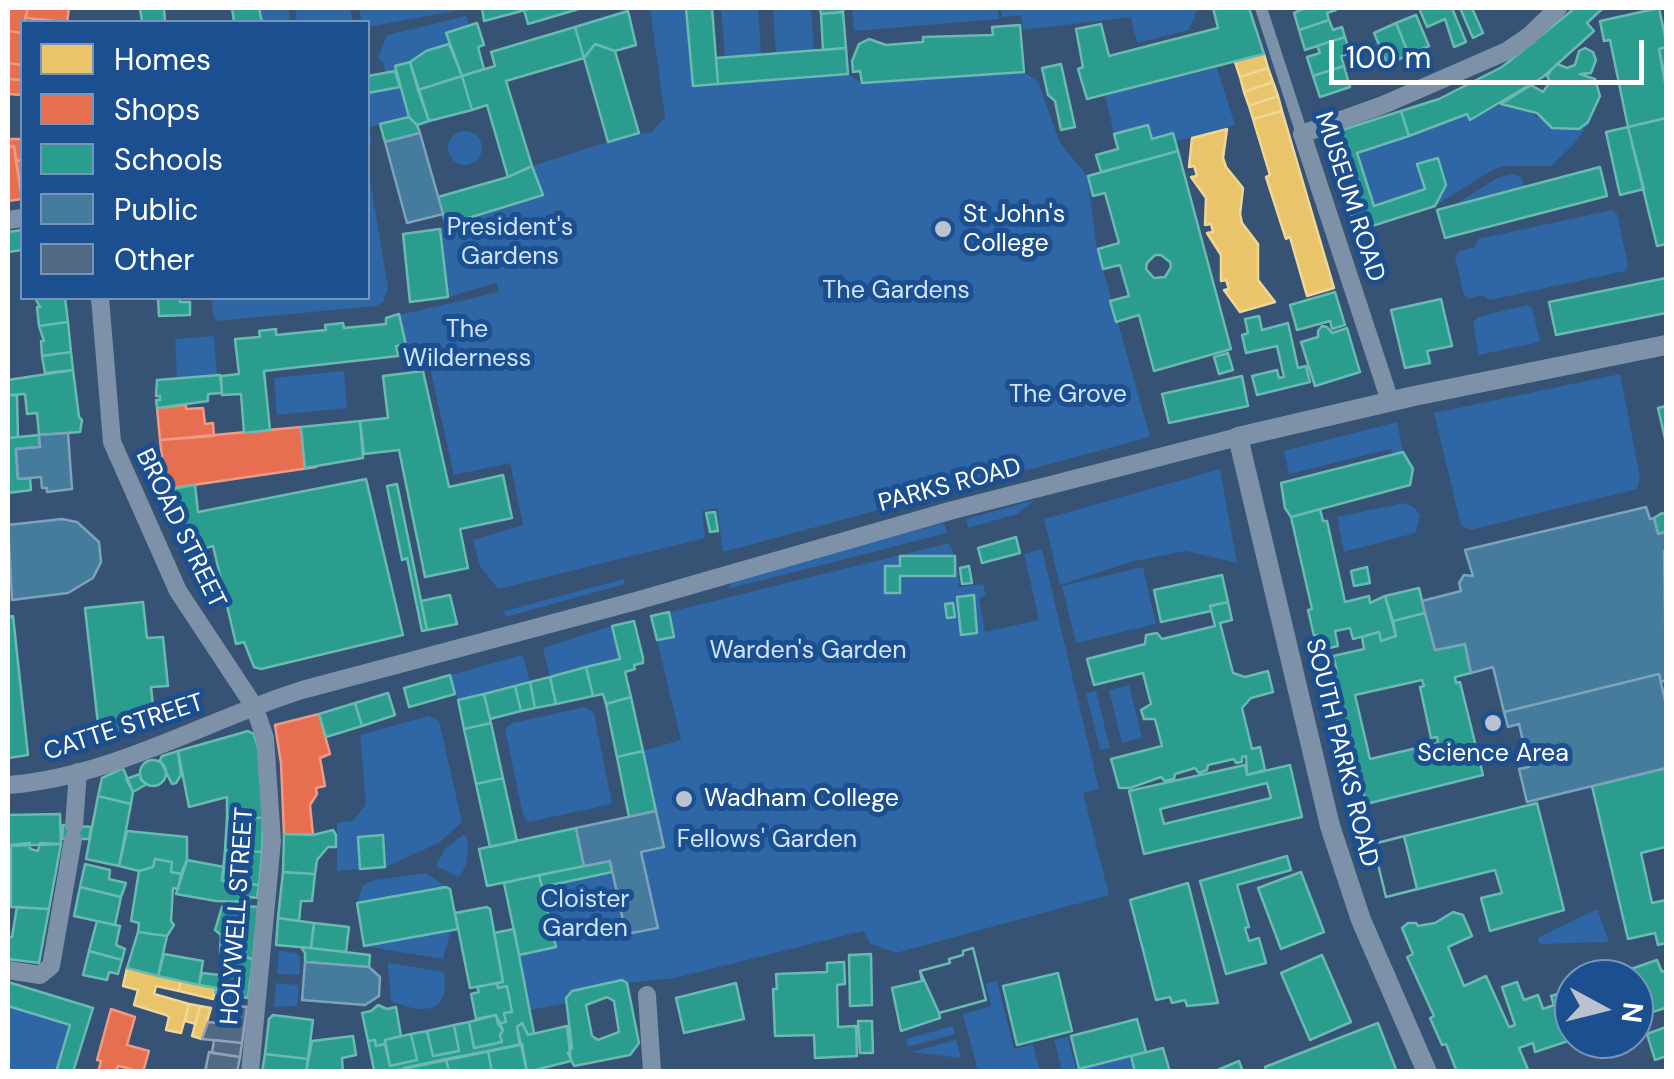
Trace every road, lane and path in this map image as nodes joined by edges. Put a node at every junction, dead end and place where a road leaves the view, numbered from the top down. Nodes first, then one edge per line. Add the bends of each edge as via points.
1 (1261, 8) edge
2 (1558, 8) edge
3 (1302, 134) junction
4 (100, 300) edge
5 (1666, 346) edge
6 (1390, 401) junction
7 (1238, 436) junction
8 (254, 706) junction
9 (78, 772) junction
10 (8, 785) edge
11 (8, 970) edge
12 (647, 994) dead end
13 (250, 1072) edge
14 (652, 1072) edge
15 (1427, 1072) edge

1 - 3 street, MUSEUM ROAD
2 - 3 street via 1507,51
3 - 6 street, MUSEUM ROAD
4 - 8 street, BROAD STREET via 112,442 178,591
5 - 6 street, PARKS ROAD
6 - 7 street, PARKS ROAD
7 - 8 street, PARKS ROAD
7 - 15 street, SOUTH PARKS ROAD via 1330,826 1361,920
8 - 9 street, CATTE STREET
8 - 13 street, HOLYWELL STREET via 270,770 272,842
9 - 10 street, CATTE STREET
9 - 11 street via 51,966 40,975
12 - 14 street

